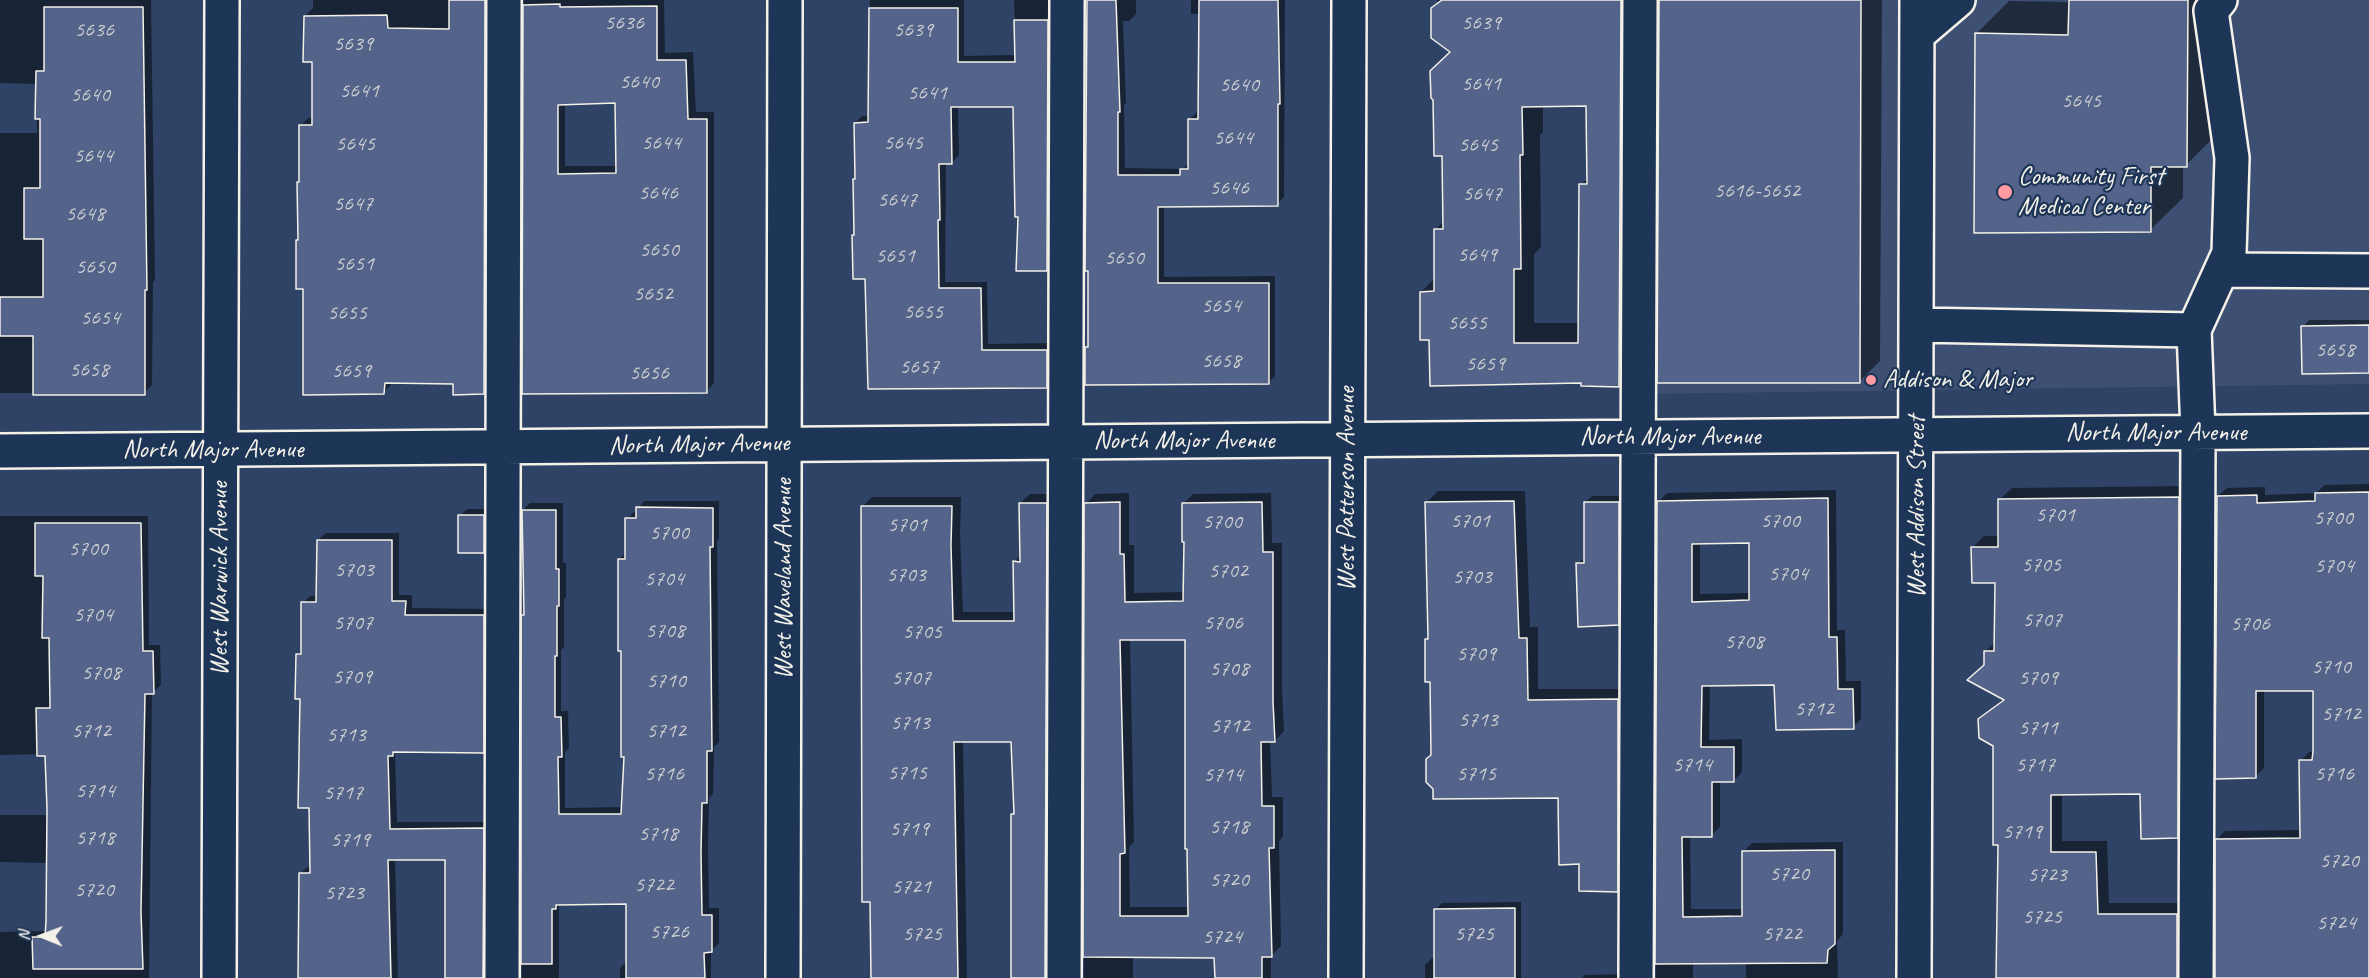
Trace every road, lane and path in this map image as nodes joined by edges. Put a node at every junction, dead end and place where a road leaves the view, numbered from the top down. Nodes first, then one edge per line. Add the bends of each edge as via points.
1 (222, 0) edge
2 (504, 0) edge
3 (785, 0) edge
4 (1066, 0) edge
5 (1349, 0) edge
6 (1640, 0) edge
7 (1917, 0) edge
8 (1958, 0) edge
9 (2220, 0) edge
10 (1917, 35) junction
11 (2222, 270) junction
12 (2369, 271) edge
13 (1917, 325) junction
14 (2194, 330) junction
15 (2369, 431) edge
16 (2198, 432) junction
17 (1917, 435) junction
18 (1638, 437) junction
19 (1348, 440) junction
20 (1066, 442) junction
21 (784, 445) junction
22 (503, 447) junction
23 (220, 450) junction
24 (0, 452) edge
25 (219, 978) edge
26 (502, 978) edge
27 (783, 978) edge
28 (1064, 978) edge
29 (1346, 978) edge
30 (1636, 978) edge
31 (1914, 978) edge
32 (2196, 978) edge

1 - 23 street, West Warwick Avenue
2 - 22 street
3 - 21 street, West Waveland Avenue
4 - 20 street
5 - 19 street, West Patterson Avenue
6 - 18 street
7 - 10 street, West Addison Street
8 - 10 street
9 - 11 street via 2211,11 2232,158 2229,253
10 - 13 street, West Addison Street
11 - 12 street
11 - 14 street
13 - 14 street
13 - 17 street, West Addison Street
14 - 16 street
15 - 16 street, North Major Avenue
16 - 17 street, North Major Avenue
16 - 32 street
17 - 18 street, North Major Avenue
17 - 31 street, West Addison Street
18 - 19 street, North Major Avenue
18 - 30 street
19 - 20 street, North Major Avenue
19 - 29 street, West Patterson Avenue
20 - 21 street, North Major Avenue
20 - 28 street
21 - 22 street, North Major Avenue
21 - 27 street, West Waveland Avenue
22 - 23 street, North Major Avenue
22 - 26 street
23 - 24 street, North Major Avenue
23 - 25 street, West Warwick Avenue

